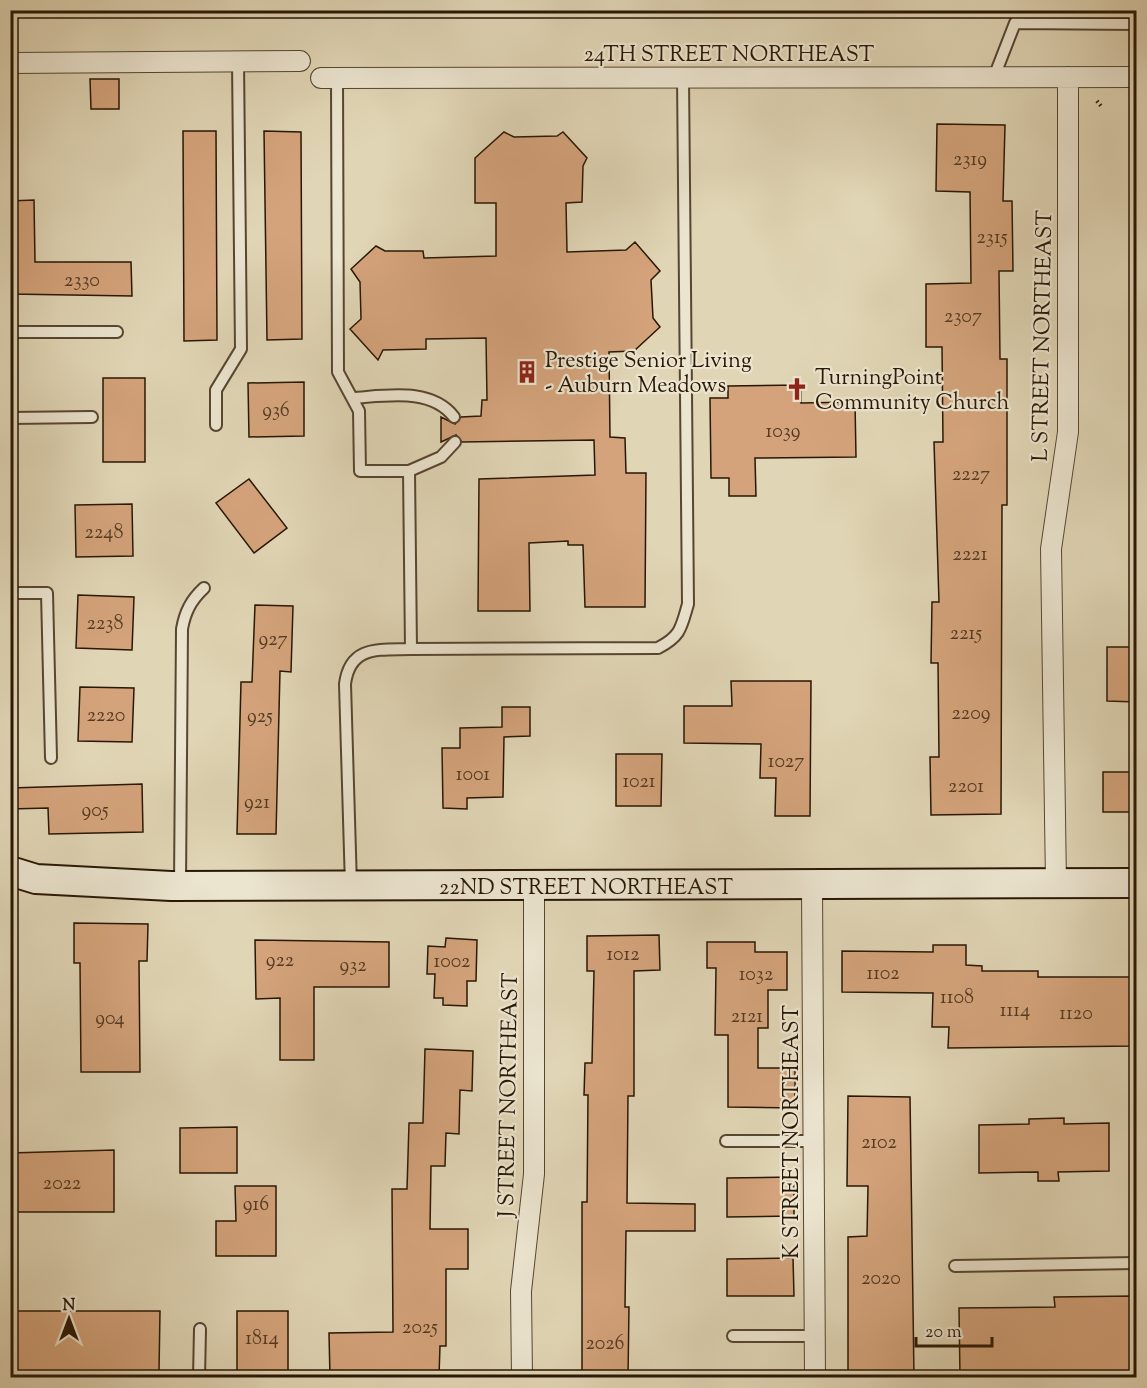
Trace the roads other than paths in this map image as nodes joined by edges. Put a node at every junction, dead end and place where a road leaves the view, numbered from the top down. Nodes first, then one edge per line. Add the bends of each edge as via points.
1 (1024, 10) edge
2 (1016, 23) junction
3 (1137, 24) edge
4 (238, 61) junction
5 (300, 61) dead end
6 (10, 63) edge
7 (1068, 76) junction
8 (683, 77) junction
9 (994, 77) junction
10 (1137, 77) edge
11 (329, 78) joint
12 (10, 332) edge
13 (117, 332) dead end
14 (352, 398) junction
15 (92, 417) dead end
16 (454, 417) dead end
17 (10, 418) edge
18 (216, 425) dead end
19 (454, 442) dead end
20 (409, 471) junction
21 (204, 588) dead end
22 (10, 593) edge
23 (411, 649) junction
24 (51, 758) dead end
25 (19, 880) edge
26 (1056, 883) junction
27 (1137, 884) edge
28 (180, 886) junction
29 (351, 886) junction
30 (534, 886) junction
31 (812, 886) junction
32 (726, 1140) dead end
33 (814, 1140) junction
34 (1137, 1263) edge
35 (955, 1266) dead end
36 (200, 1329) dead end
37 (733, 1336) dead end
38 (815, 1336) junction
39 (199, 1377) edge
40 (522, 1377) edge
41 (815, 1377) edge

1 - 2 lane
2 - 3 lane
2 - 9 lane
4 - 5 street
4 - 6 street
4 - 18 lane via 240,349 216,390
7 - 9 street, 24TH STREET NORTHEAST
7 - 10 street, 24TH STREET NORTHEAST
7 - 26 street, L STREET NORTHEAST via 1068,432 1051,549
8 - 9 street, 24TH STREET NORTHEAST
8 - 11 street, 24TH STREET NORTHEAST
8 - 23 lane via 688,604 682,627 675,639 658,648
11 - 14 lane via 338,372
12 - 13 lane
14 - 16 lane via 413,396 433,400
14 - 20 lane via 359,411 360,471
15 - 17 lane
19 - 20 lane via 441,458
20 - 23 lane
21 - 28 lane via 185,613 182,629
22 - 24 lane via 47,593
23 - 29 lane via 370,650 347,668
25 - 28 street, 22ND STREET NORTHEAST
26 - 27 street, 22ND STREET NORTHEAST
26 - 31 street, 22ND STREET NORTHEAST
28 - 29 street, 22ND STREET NORTHEAST
29 - 30 street, 22ND STREET NORTHEAST
30 - 31 street, 22ND STREET NORTHEAST
30 - 40 street, J STREET NORTHEAST via 534,1174 521,1291
31 - 33 street, K STREET NORTHEAST
32 - 33 lane
33 - 38 street, K STREET NORTHEAST
34 - 35 lane
36 - 39 lane
37 - 38 lane
38 - 41 street, K STREET NORTHEAST

